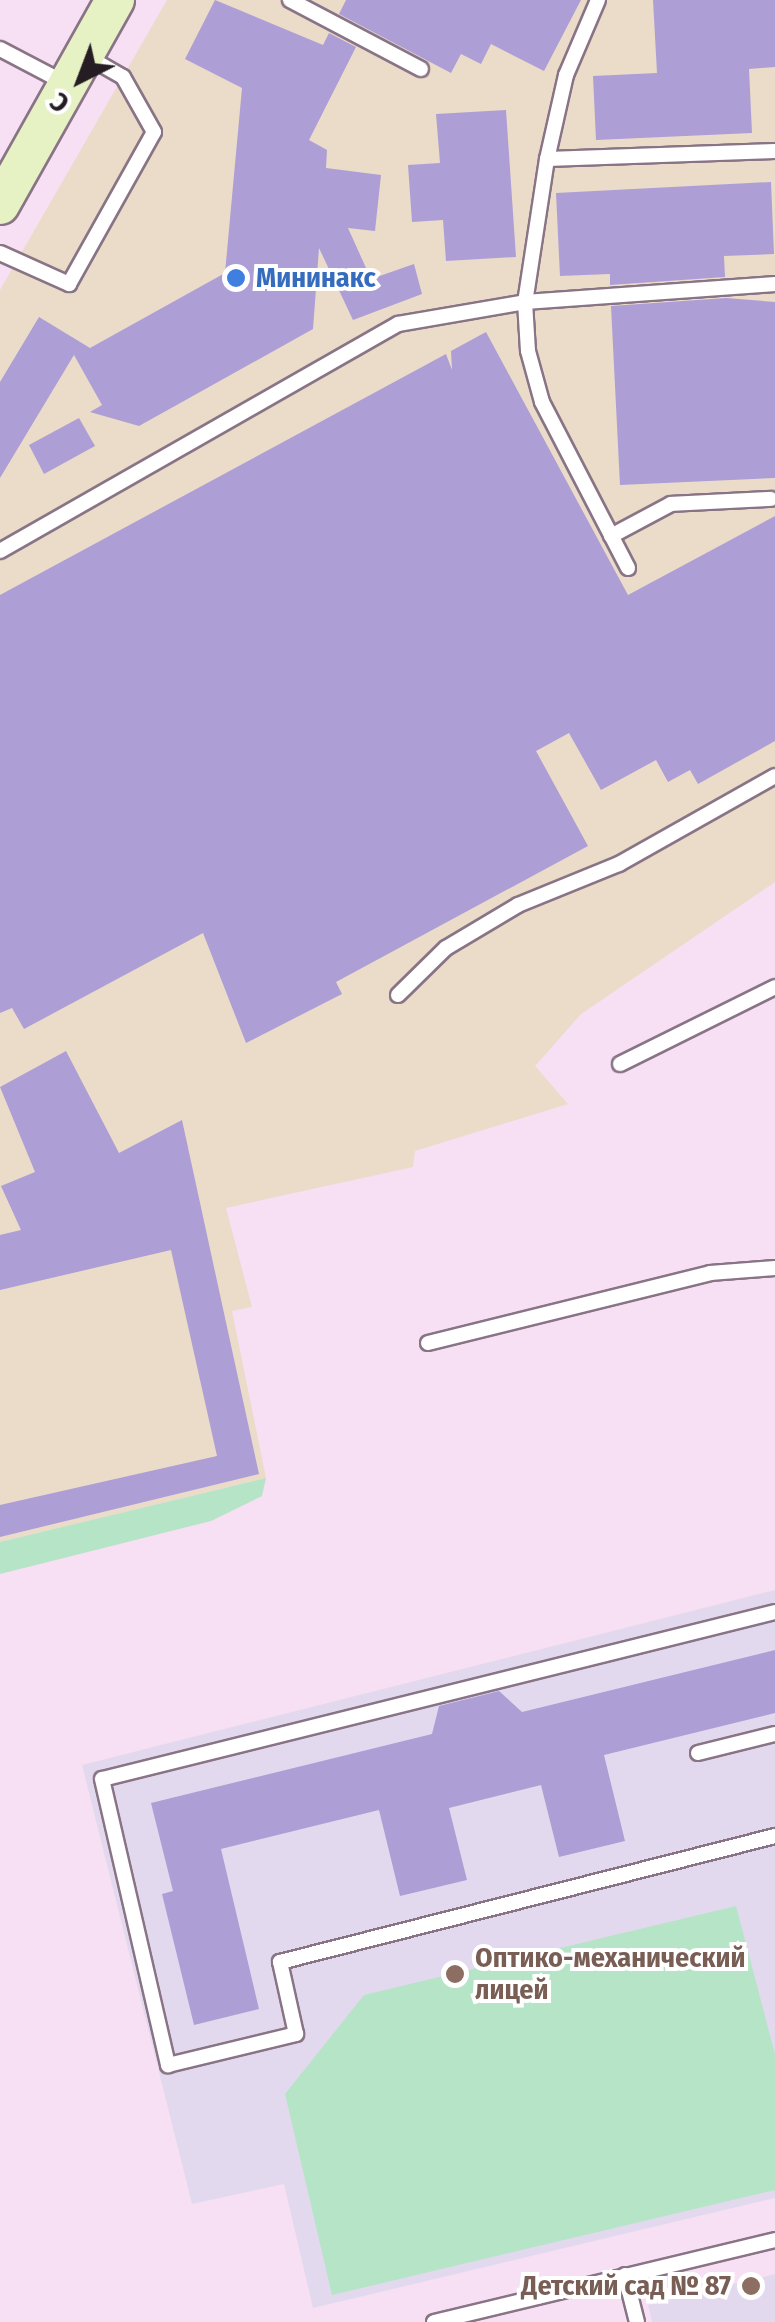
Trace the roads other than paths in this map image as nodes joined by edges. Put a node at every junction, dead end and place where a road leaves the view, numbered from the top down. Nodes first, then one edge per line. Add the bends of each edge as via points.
1 (115, 0) edge
2 (290, 0) edge
3 (598, 0) edge
4 (0, 49) edge
5 (422, 69) dead end
6 (76, 70) junction
7 (775, 151) edge
8 (547, 159) junction
9 (0, 206) edge
10 (0, 252) edge
11 (775, 284) edge
12 (525, 302) junction
13 (770, 499) dead end
14 (611, 536) junction
15 (0, 551) edge
16 (628, 568) dead end
17 (775, 776) edge
18 (775, 986) edge
19 (398, 995) dead end
20 (620, 1064) dead end
21 (775, 1268) edge
22 (428, 1344) dead end
23 (775, 1612) edge
24 (775, 1734) edge
25 (698, 1754) dead end
26 (775, 1836) edge
27 (775, 2240) edge
28 (625, 2275) junction
29 (434, 2322) edge
30 (636, 2322) edge

1 - 6 street
2 - 5 lane
3 - 8 lane via 566,75
4 - 6 lane
6 - 9 street
6 - 10 lane via 124,76 154,132 69,284
7 - 8 lane
8 - 12 lane
11 - 12 lane
12 - 14 lane via 542,402
12 - 15 lane via 398,324
13 - 14 lane via 671,504
14 - 16 lane
17 - 19 lane via 619,864 518,905 446,948
18 - 20 lane
21 - 22 lane via 710,1273
23 - 26 lane via 102,1778 168,2065 296,2034 280,1962
24 - 25 lane
27 - 28 lane
28 - 29 lane
28 - 30 lane

